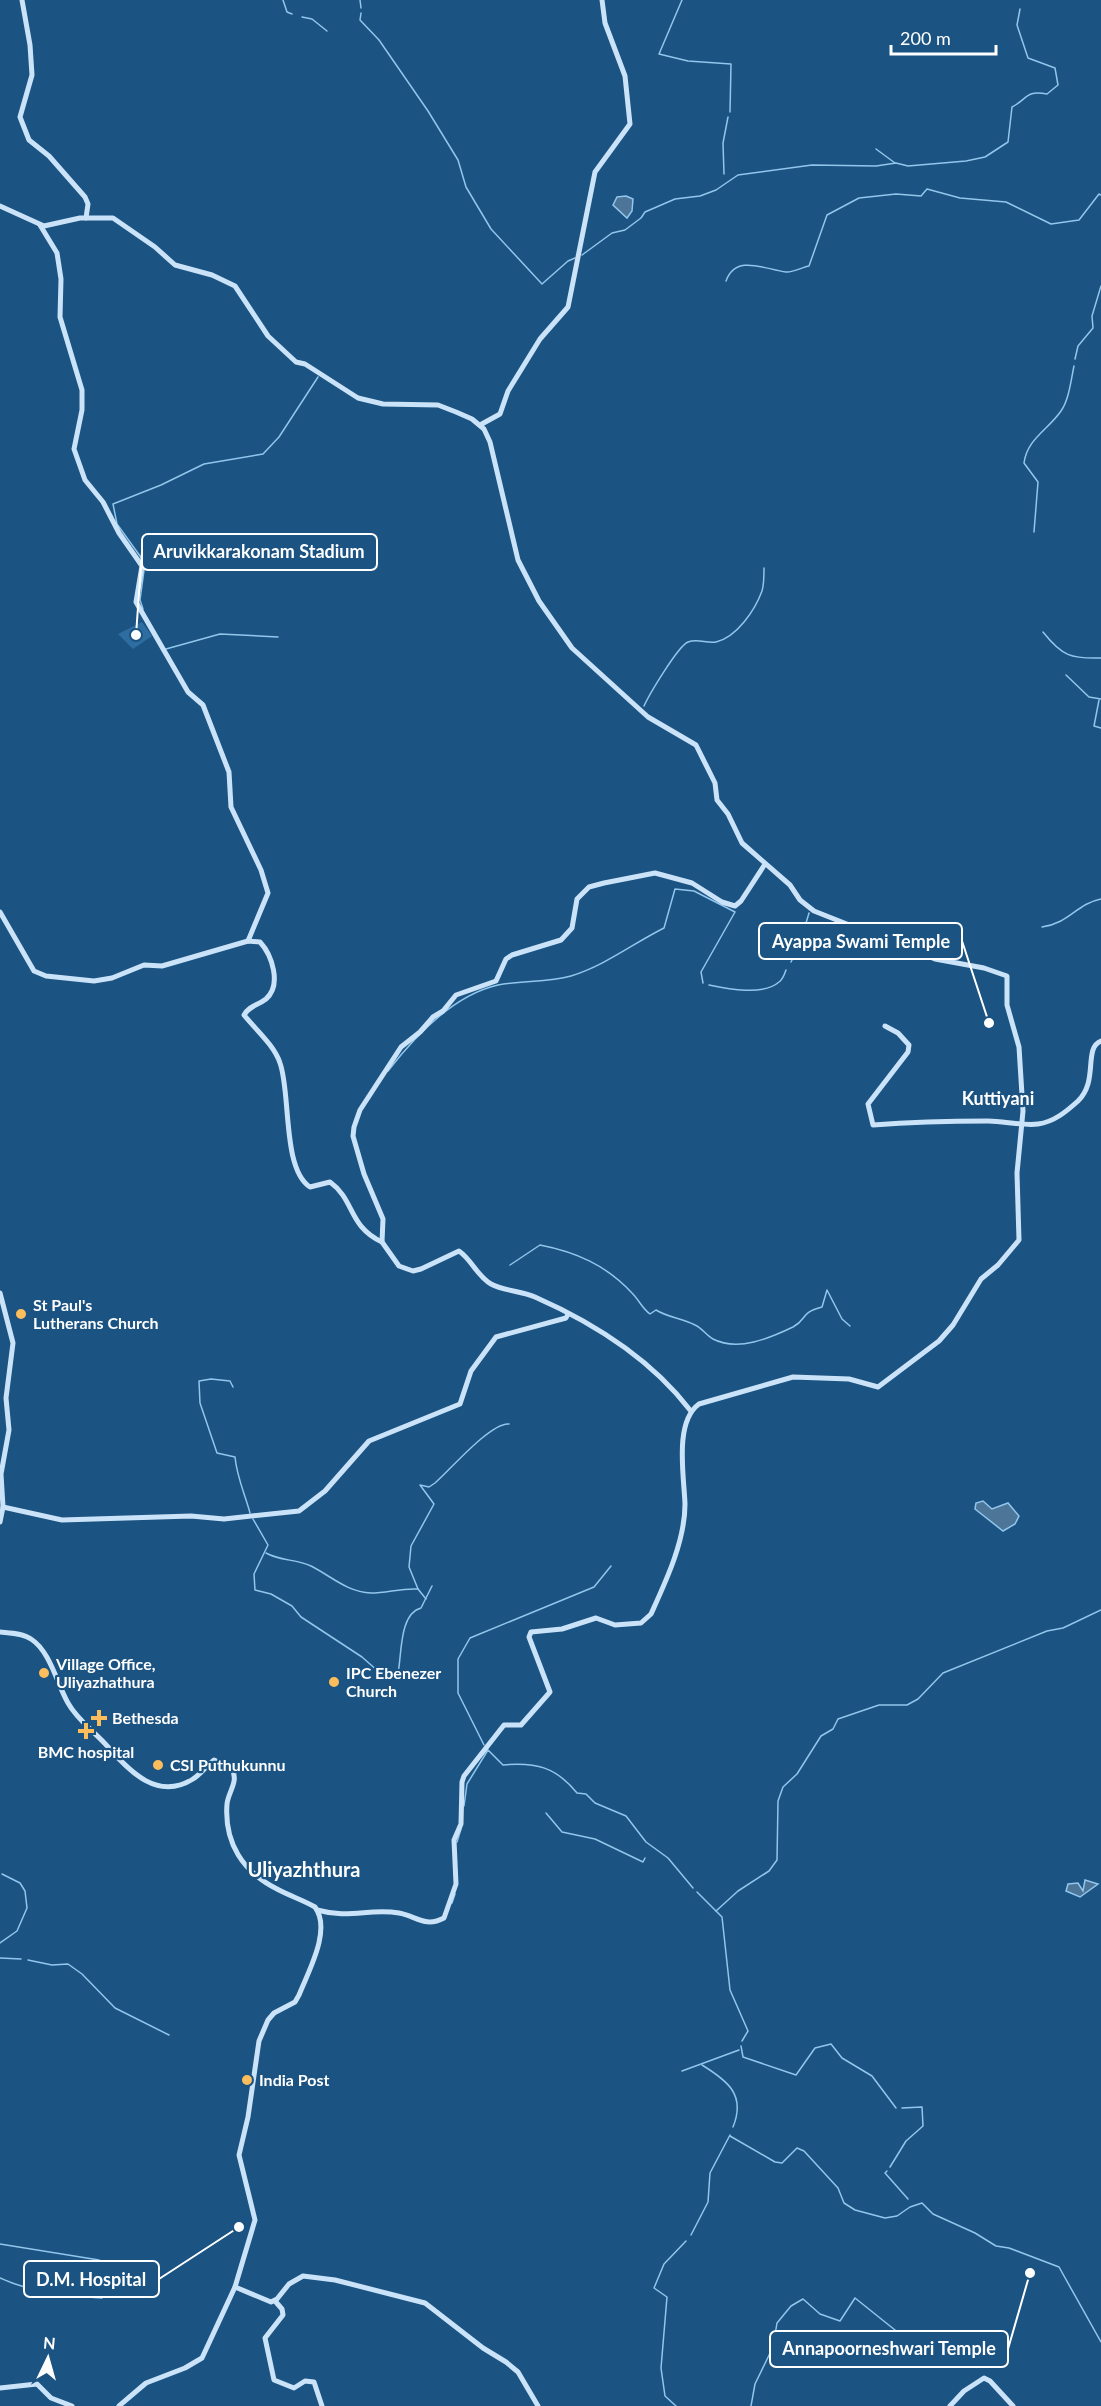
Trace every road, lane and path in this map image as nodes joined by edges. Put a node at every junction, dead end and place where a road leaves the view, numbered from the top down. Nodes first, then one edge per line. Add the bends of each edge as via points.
1 (22, 0) edge
2 (603, 0) edge
3 (0, 206) edge
4 (86, 218) junction
5 (40, 225) junction
6 (480, 426) junction
7 (765, 864) junction
8 (0, 912) edge
9 (248, 940) junction
10 (885, 1026) dead end
11 (1101, 1041) edge
12 (1023, 1124) junction
13 (382, 1242) junction
14 (0, 1293) edge
15 (568, 1314) junction
16 (690, 1410) junction
17 (3, 1507) junction
18 (0, 1522) edge
19 (0, 1632) edge
20 (317, 1910) junction
21 (235, 2287) junction
22 (275, 2301) junction
23 (0, 2388) edge
24 (72, 2406) edge
25 (119, 2406) edge
26 (322, 2406) edge
27 (538, 2406) edge
28 (950, 2406) edge
29 (1013, 2406) edge

1 - 4 street via 32,75 21,117 29,140 86,197
2 - 6 street via 605,23 625,76 630,124 595,172 568,307 540,339 508,391 500,414
3 - 5 street
4 - 5 street
4 - 6 street via 113,218 175,265 236,286 280,350 358,398 383,404 438,405
5 - 9 street via 57,253 60,317 82,390 74,449 86,480 142,566 136,602 142,616 188,692 203,705 229,772 231,807 268,893
6 - 7 street via 494,459 518,560 539,601 572,648 594,671 648,717 696,745 715,783 717,800 742,843
7 - 12 street via 790,885 800,900 823,915 935,959 1006,976 1007,1005 1019,1047
7 - 13 street via 735,906 692,883 655,873 589,887 577,899 572,928 561,940 512,955 496,981 456,995 402,1047 360,1110 353,1131 364,1174 382,1219
8 - 9 street via 34,970 46,976 94,981 112,978 144,965 162,966
9 - 13 street via 256,939 266,948 274,981 266,998 249,1007 244,1016 276,1053 281,1066 290,1142 301,1177 310,1186 330,1182 338,1188 360,1227 372,1239
10 - 12 street via 898,1032 909,1045 908,1052 868,1104 873,1125 990,1121
11 - 12 street via 1092,1052 1091,1081 1085,1093 1051,1120
12 - 16 street via 1017,1173 1019,1240 981,1279 939,1341 878,1387 849,1379 793,1377
13 - 15 street via 399,1266 413,1270 459,1251 493,1285 536,1298
14 - 17 street via 13,1343 6,1398 9,1430 2,1474
15 - 16 street via 636,1354
15 - 17 street via 566,1318 496,1337 471,1371 460,1404 369,1441 325,1491 299,1511 224,1519 191,1516 62,1520
16 - 20 street via 682,1454 685,1508 681,1536 651,1614 641,1623 615,1624 596,1618 562,1629 531,1632 529,1637 550,1692 522,1724 504,1725 464,1776 460,1824 454,1840 456,1884 444,1918 420,1922 397,1912 340,1916
17 - 18 street
19 - 20 street via 24,1636 38,1645 80,1720 130,1772 144,1781 153,1786 180,1784 193,1779 214,1760 232,1770 235,1781 227,1800 226,1818 228,1835 240,1860 276,1889
20 - 21 street via 322,1929 299,1995 295,2002 267,2020 260,2041 239,2155 255,2220
21 - 22 street
21 - 25 street via 202,2358 146,2383
22 - 26 street via 283,2315 265,2338 274,2380 294,2388 312,2381
22 - 27 street via 289,2284 303,2276 335,2280 425,2303 512,2367
23 - 24 street via 37,2384 58,2403
28 - 29 street via 984,2378

